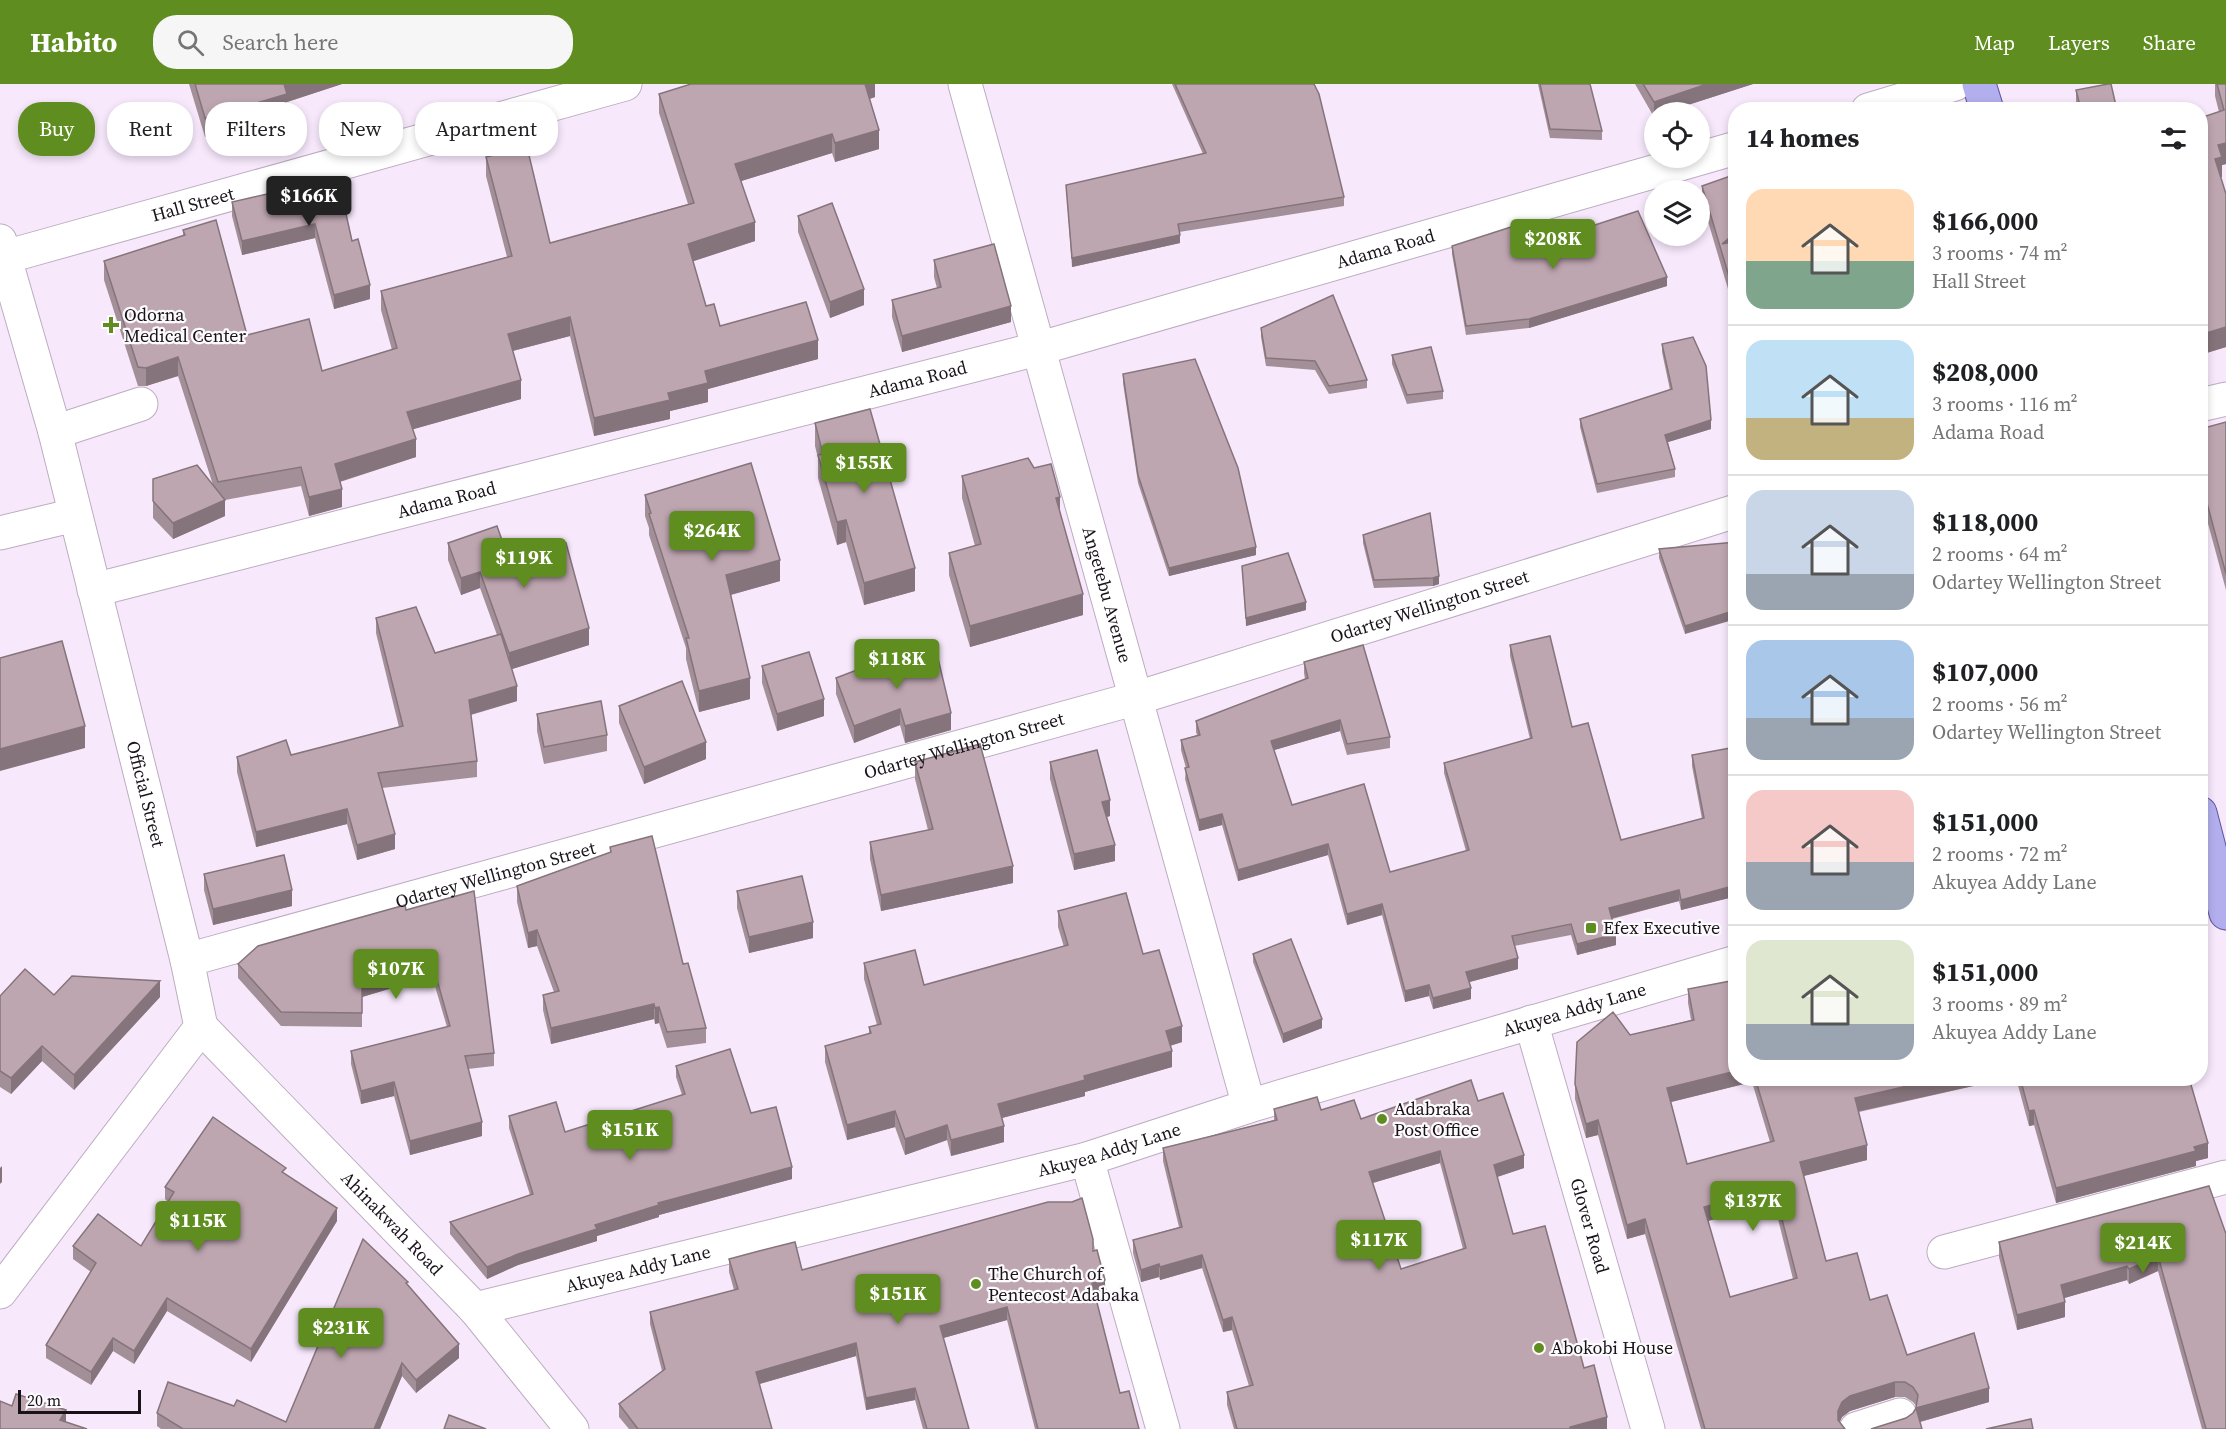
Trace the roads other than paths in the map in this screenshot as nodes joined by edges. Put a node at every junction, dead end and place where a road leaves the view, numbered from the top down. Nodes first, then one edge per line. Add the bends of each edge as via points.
1 (625, 84) edge
2 (964, 84) edge
3 (1955, 84) edge
4 (1979, 84) edge
5 (1895, 102) edge
6 (1985, 102) edge
7 (1728, 150) edge
8 (2, 249) edge
9 (1037, 350) junction
10 (2226, 399) edge
11 (2208, 403) edge
12 (141, 404) dead end
13 (55, 432) junction
14 (1728, 513) edge
15 (75, 515) junction
16 (0, 533) edge
17 (94, 590) junction
18 (1137, 698) junction
19 (2208, 843) edge
20 (2226, 913) edge
21 (187, 960) junction
22 (1728, 964) edge
23 (1530, 1022) junction
24 (201, 1027) junction
25 (1249, 1106) junction
26 (1087, 1160) junction
27 (2226, 1177) edge
28 (1944, 1252) dead end
29 (0, 1292) edge
30 (475, 1309) junction
31 (1900, 1415) dead end
32 (572, 1429) edge
33 (1163, 1429) edge
34 (1648, 1429) edge
35 (1856, 1429) edge

1 - 8 street, Hall Street
2 - 9 street, Angetebu Avenue
3 - 5 street
4 - 6 main road
7 - 9 street, Adama Road
8 - 13 street, Official Street
9 - 17 street, Adama Road
9 - 18 street, Angetebu Avenue
10 - 11 street
12 - 13 street
13 - 15 street, Official Street
14 - 18 street, Odartey Wellington Street
15 - 16 street
15 - 17 street, Official Street
17 - 21 street, Official Street
18 - 21 street, Odartey Wellington Street
18 - 25 street, Angetebu Avenue
19 - 20 main road
21 - 24 street, Official Street
22 - 23 street, Akuyea Addy Lane
23 - 25 street, Akuyea Addy Lane
23 - 34 street, Glover Road
24 - 29 street
24 - 30 street, Ahinakwah Road
25 - 26 street, Akuyea Addy Lane
26 - 30 street, Akuyea Addy Lane
26 - 33 street
27 - 28 street
30 - 32 street, Ahinakwah Road
31 - 35 street

